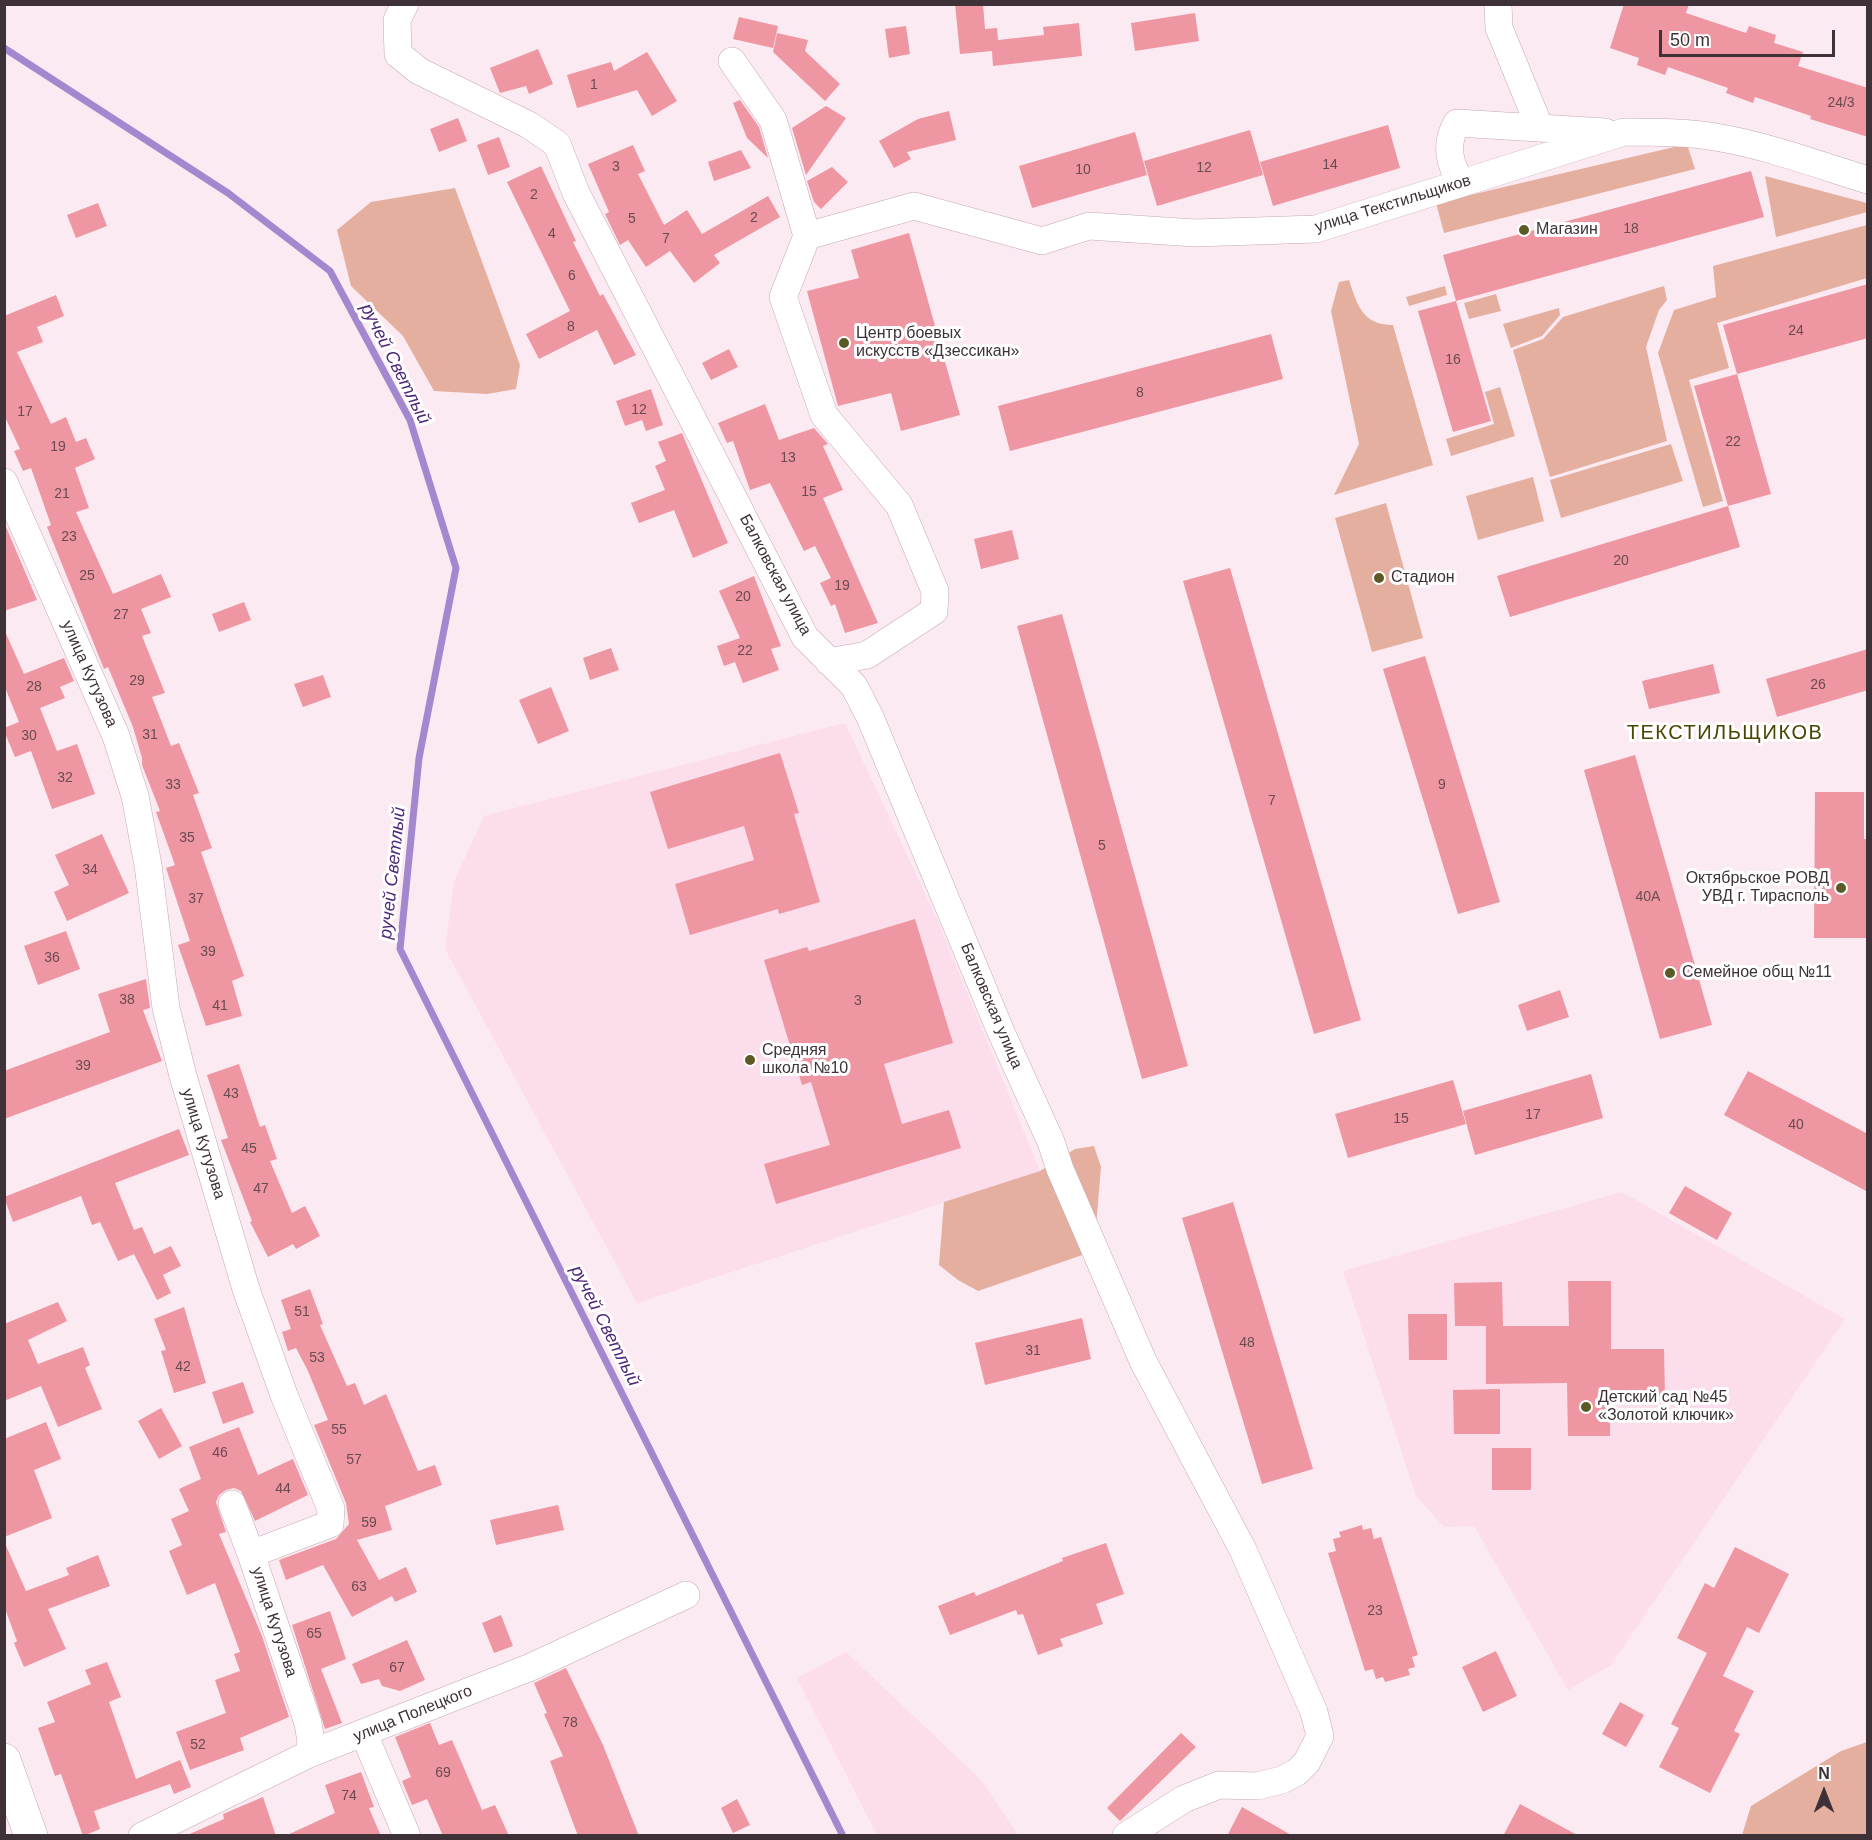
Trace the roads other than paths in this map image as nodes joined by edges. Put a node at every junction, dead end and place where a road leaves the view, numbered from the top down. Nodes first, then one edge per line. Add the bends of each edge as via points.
1 (405, 4) edge
2 (1498, 4) edge
3 (732, 61) dead end
4 (1540, 129) junction
5 (1624, 132) junction
6 (1868, 180) edge
7 (1462, 183) junction
8 (807, 236) junction
9 (4, 482) edge
10 (829, 662) junction
11 (232, 1504) dead end
12 (251, 1554) junction
13 (686, 1595) dead end
14 (364, 1734) junction
15 (309, 1754) junction
16 (4, 1760) edge
17 (31, 1836) edge
18 (142, 1836) edge
19 (407, 1836) edge
20 (1126, 1836) edge

1 - 10 street, Балковская улица via 397,20 398,54 419,70 529,125 557,144 576,193 805,637
2 - 4 street via 1499,28
3 - 8 street via 773,120
4 - 5 street
4 - 7 street via 1457,123 1449,153
5 - 6 street, улица Текстильщиков via 1720,138
5 - 7 street, улица Текстильщиков
7 - 8 street, улица Текстильщиков via 1316,229 1195,233 1089,226 1042,241 914,206
8 - 10 street via 783,297 824,415 899,505 935,591 934,611 867,655
9 - 12 street, улица Кутузова via 116,736 129,776 148,866 166,1008 183,1076 246,1289 331,1509 330,1524
10 - 20 street, Балковская улица via 854,686 870,717 1143,1361 1243,1550 1314,1712 1320,1736 1307,1762 1282,1780 1257,1786 1220,1785 1184,1799
11 - 12 street
12 - 15 street, улица Кутузова via 308,1723
13 - 14 street, улица Полецкого via 531,1667
14 - 15 street, улица Полецкого
14 - 19 street
15 - 18 street, улица Полецкого
16 - 17 street

